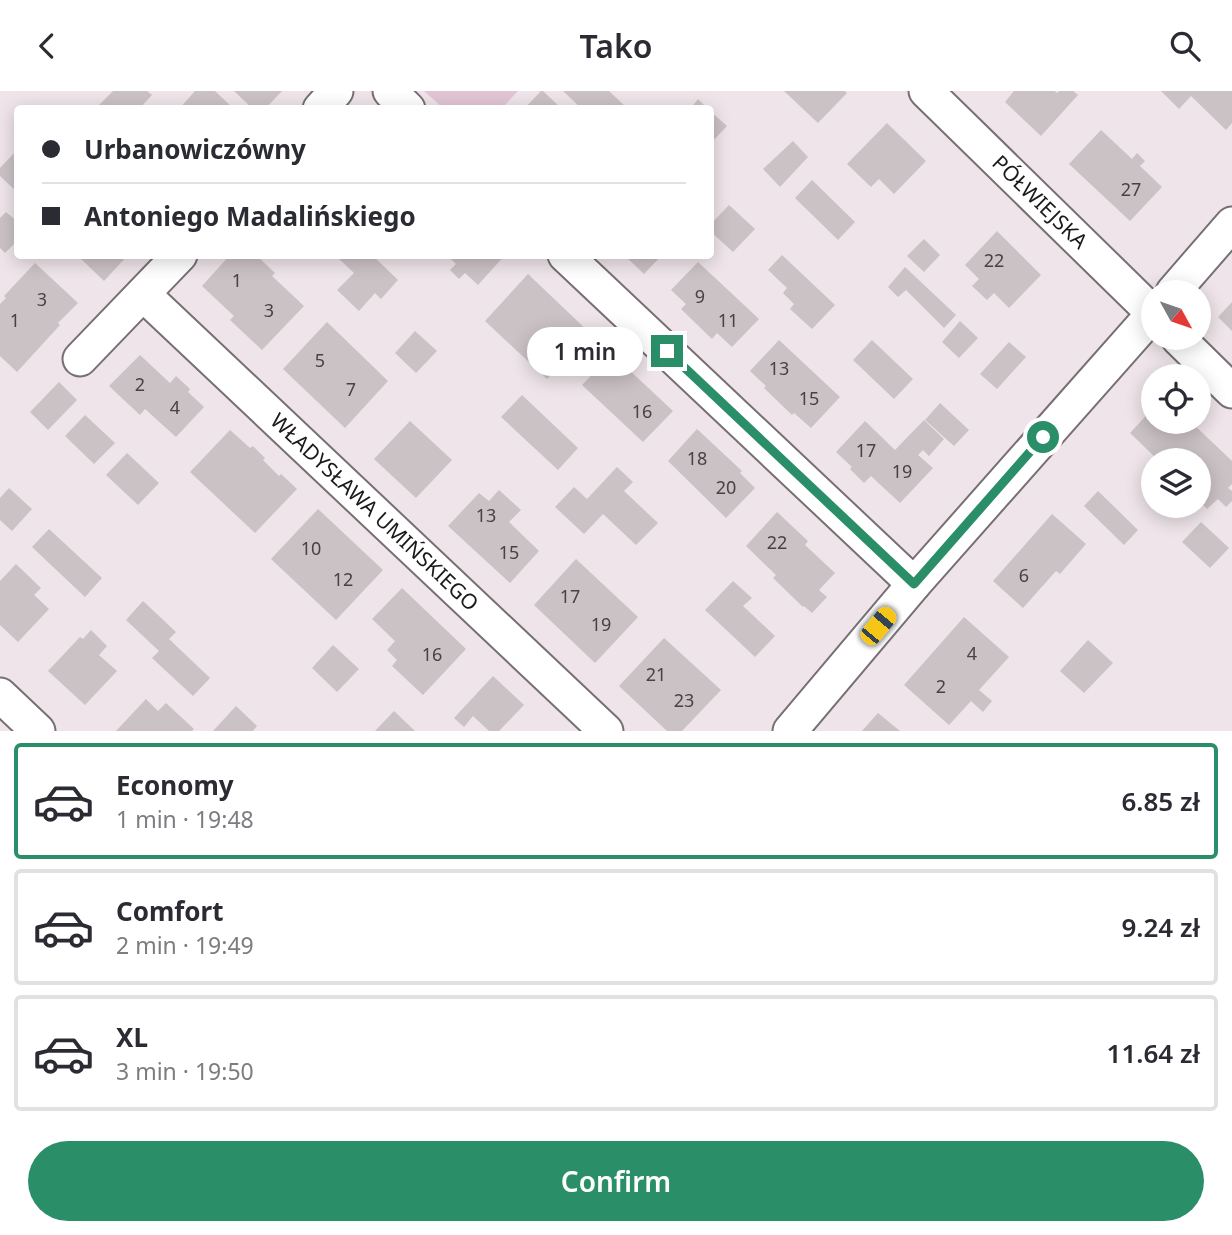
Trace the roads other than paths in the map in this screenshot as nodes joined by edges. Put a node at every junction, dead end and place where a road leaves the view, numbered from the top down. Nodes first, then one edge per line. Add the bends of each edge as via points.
1 (336, 91) edge
2 (390, 91) edge
3 (926, 91) edge
4 (324, 105) edge
5 (404, 105) edge
6 (1232, 225) edge
7 (176, 259) edge
8 (569, 259) edge
9 (1184, 280) edge
10 (143, 295) junction
11 (1141, 301) edge
12 (1141, 327) edge
13 (1190, 350) edge
14 (80, 359) dead end
15 (1232, 391) edge
16 (914, 584) junction
17 (0, 695) edge
18 (38, 731) edge
19 (606, 731) edge
20 (790, 731) edge

1 - 4 street
2 - 5 street
3 - 11 street, PÓŁWIEJSKA
6 - 9 street
7 - 10 street
8 - 16 street
10 - 14 street
10 - 19 street, WŁADYSŁAWA UMIŃSKIEGO
12 - 16 street
13 - 15 street
16 - 20 street
17 - 18 street

